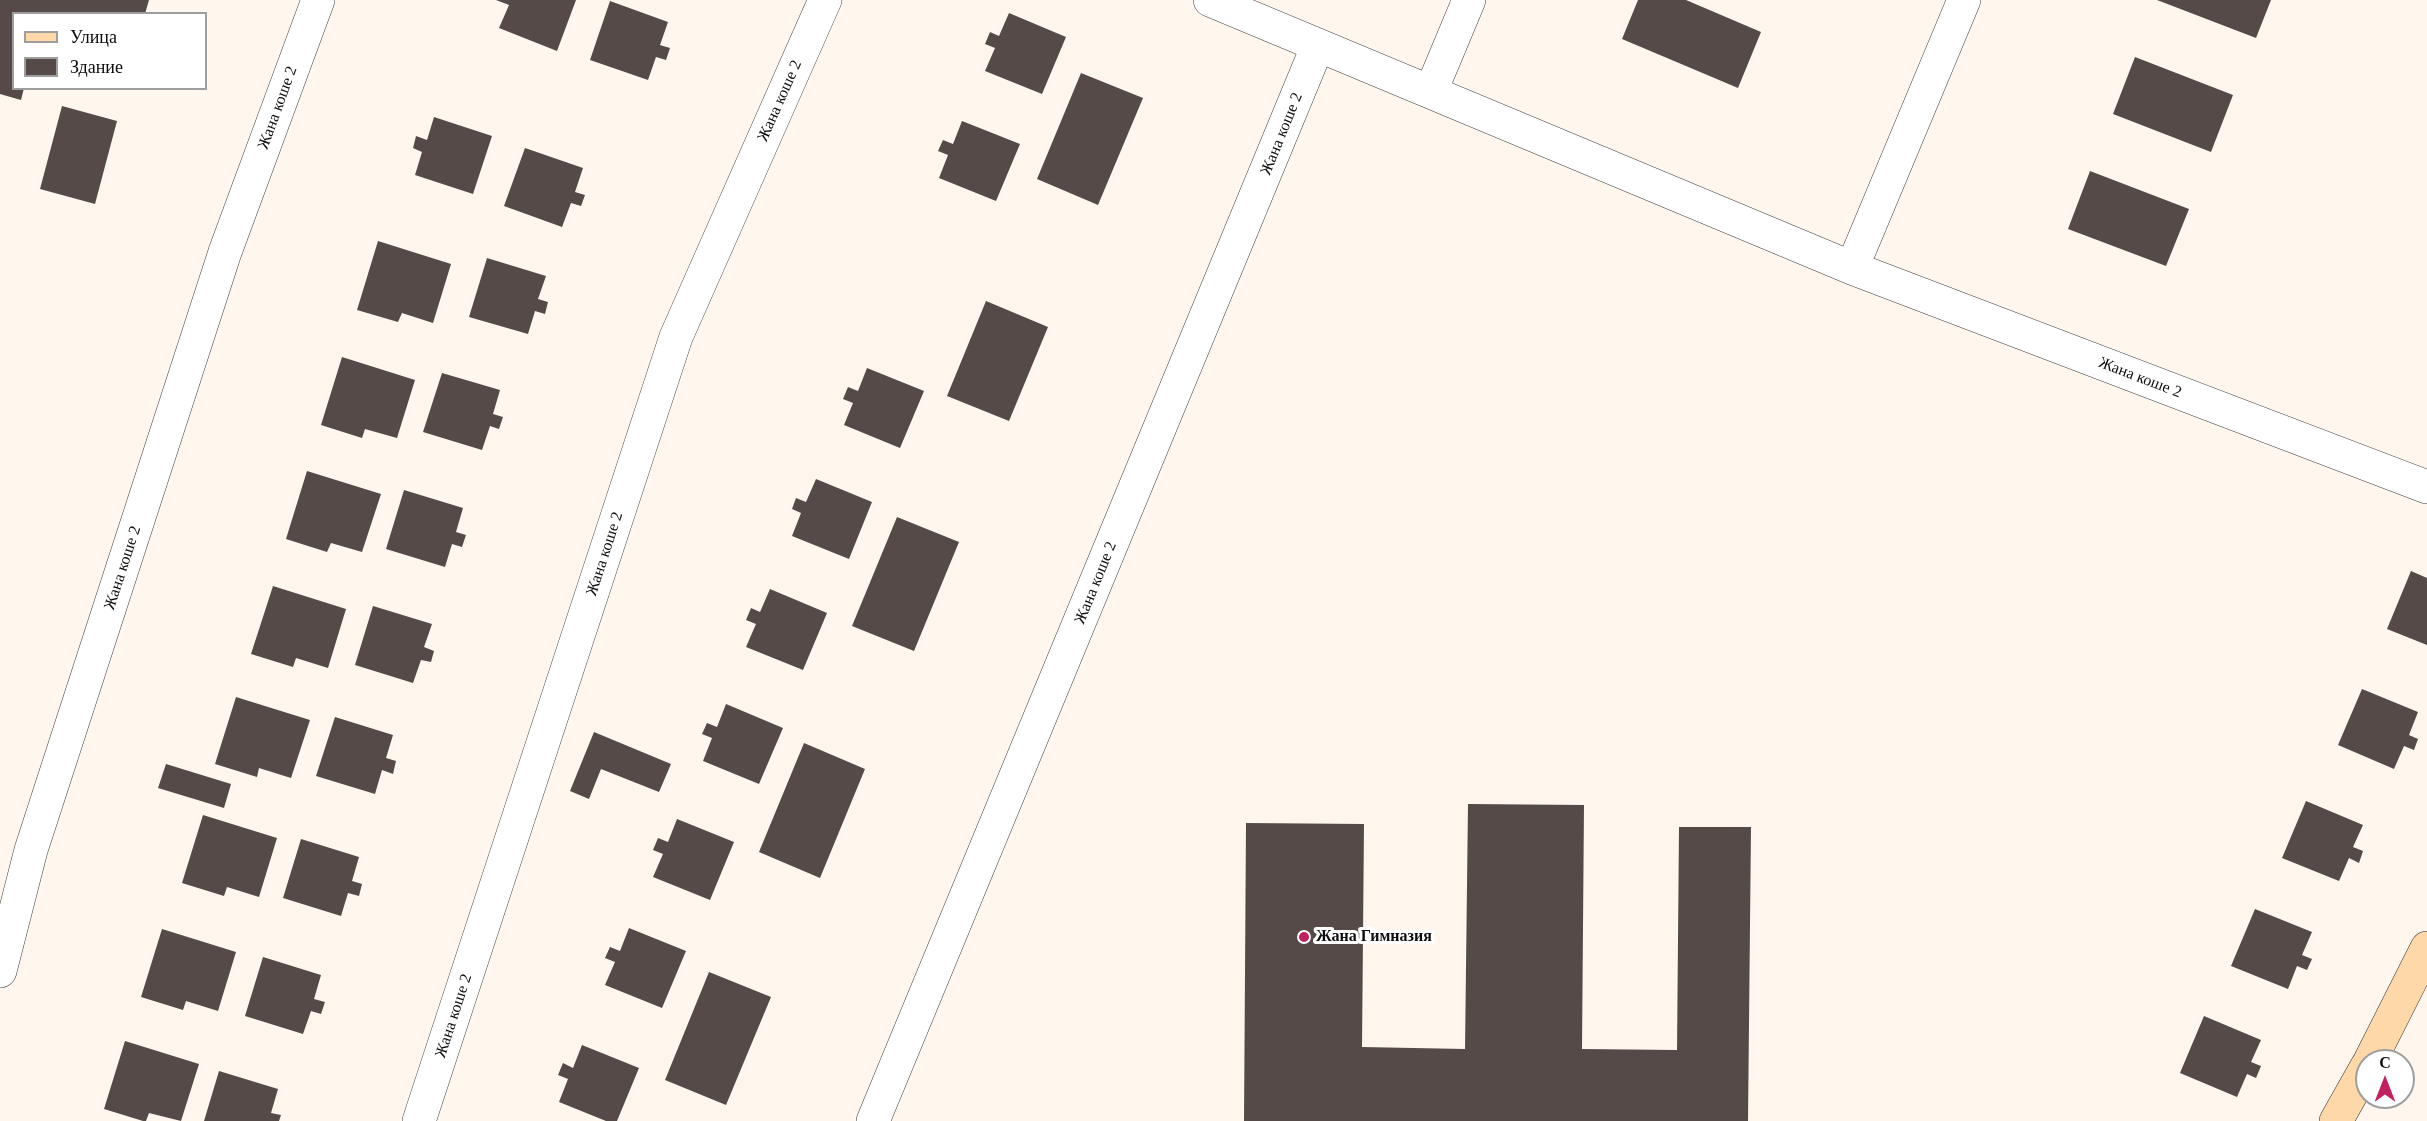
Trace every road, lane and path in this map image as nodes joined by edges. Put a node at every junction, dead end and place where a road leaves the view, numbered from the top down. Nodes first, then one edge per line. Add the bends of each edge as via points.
1 (318, 0) edge
2 (825, 0) edge
3 (1210, 0) edge
4 (1469, 0) edge
5 (1964, 0) edge
6 (1318, 45) junction
7 (1431, 91) junction
8 (1852, 268) junction
9 (2427, 487) edge
10 (2427, 948) edge
11 (0, 971) edge
12 (2376, 1049) edge
13 (2355, 1087) edge
14 (419, 1121) edge
15 (873, 1121) edge
16 (2336, 1121) edge

1 - 11 street, Жана коше 2 via 222,264 31,850
2 - 14 street, Жана коше 2 via 676,337
3 - 6 street, Жана коше 2
4 - 7 street
5 - 8 street
6 - 7 street, Жана коше 2
6 - 15 street, Жана коше 2
7 - 8 street, Жана коше 2
8 - 9 street, Жана коше 2
10 - 12 street
13 - 16 street

